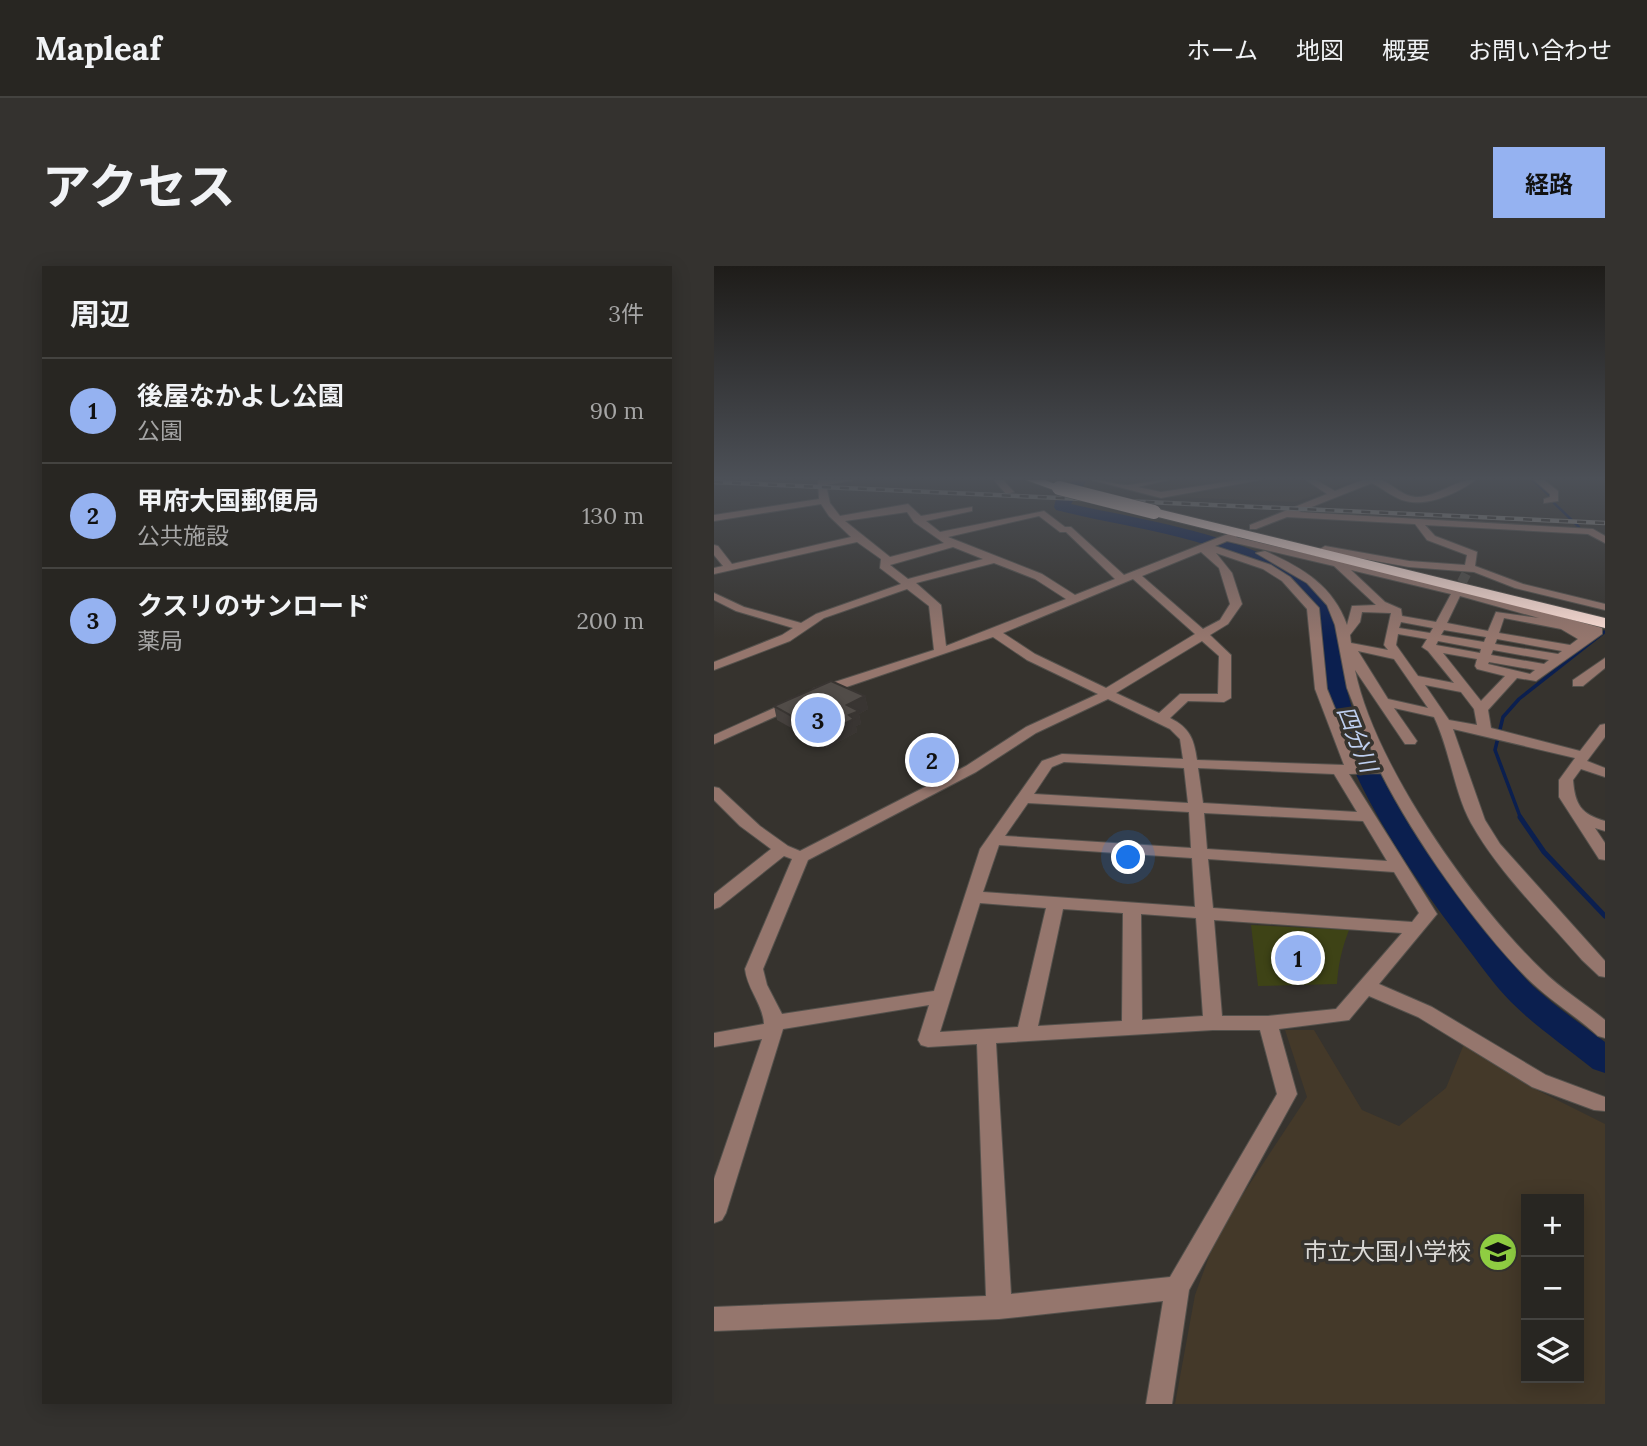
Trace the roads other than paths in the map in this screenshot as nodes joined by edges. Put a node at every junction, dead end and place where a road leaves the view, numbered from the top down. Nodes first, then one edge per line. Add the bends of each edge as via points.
1 (854, 533) edge
2 (933, 533) edge
3 (950, 533) edge
4 (1073, 533) edge
5 (1244, 533) edge
6 (1245, 533) edge
7 (1427, 533) edge
8 (937, 536) junction
9 (859, 538) junction
10 (1228, 539) junction
11 (953, 544) junction
12 (1204, 547) junction
13 (714, 548) edge
14 (1326, 554) junction
15 (992, 560) junction
16 (888, 561) junction
17 (1470, 566) dead end
18 (729, 567) junction
19 (714, 570) edge
20 (1496, 576) junction
21 (1129, 577) junction
22 (909, 583) junction
23 (1465, 583) junction
24 (714, 596) edge
25 (1455, 596) tunnel mouth
26 (1075, 600) junction
27 (1605, 607) edge
28 (1605, 617) edge
29 (1605, 623) edge
30 (1391, 624) junction
31 (803, 627) junction
32 (994, 632) junction
33 (1438, 632) junction
34 (1201, 636) junction
35 (1585, 640) junction
36 (1491, 641) junction
37 (1346, 642) junction
38 (1572, 649) junction
39 (940, 650) junction
40 (1398, 656) junction
41 (1559, 658) junction
42 (1605, 662) edge
43 (714, 666) edge
44 (1546, 668) junction
45 (1514, 674) junction
46 (1414, 679) junction
47 (1578, 683) dead end
48 (1465, 689) junction
49 (1109, 693) junction
50 (1383, 702) junction
51 (1481, 709) junction
52 (1442, 718) junction
53 (1161, 719) junction
54 (1605, 728) edge
55 (1486, 731) junction
56 (714, 740) edge
57 (1410, 741) dead end
58 (1580, 759) junction
59 (1191, 763) junction
60 (1384, 768) junction
61 (1350, 770) junction
62 (1605, 773) edge
63 (714, 791) edge
64 (1023, 798) junction
65 (1196, 807) junction
66 (1368, 817) junction
67 (1582, 819) junction
68 (1605, 826) edge
69 (993, 840) junction
70 (782, 849) junction
71 (1200, 854) junction
72 (1605, 855) edge
73 (801, 857) junction
74 (1399, 867) junction
75 (973, 897) junction
76 (714, 903) edge
77 (1056, 903) junction
78 (1132, 908) junction
79 (1205, 913) junction
80 (1416, 928) junction
81 (1605, 971) edge
82 (1367, 987) junction
83 (940, 997) junction
84 (1213, 1023) junction
85 (1268, 1023) junction
86 (773, 1026) junction
87 (1132, 1028) junction
88 (1604, 1028) edge
89 (1026, 1034) junction
90 (986, 1036) junction
91 (714, 1040) edge
92 (1604, 1104) edge
93 (714, 1213) edge
94 (1177, 1288) junction
95 (999, 1307) junction
96 (714, 1319) edge
97 (1159, 1404) edge

1 - 9 street
2 - 8 street
3 - 8 street
4 - 21 street
5 - 14 highway
6 - 29 highway
7 - 17 street via 1473,554
8 - 11 street
9 - 16 street
9 - 18 street
10 - 12 street
10 - 14 street
10 - 37 street via 1282,563 1320,589 1332,603
11 - 15 street
11 - 16 street
12 - 21 street
12 - 34 street via 1227,569 1236,604 1224,622
12 - 61 street via 1267,567 1286,579 1313,608 1321,689
13 - 18 street
14 - 20 street via 1476,569
14 - 23 highway
14 - 30 street via 1349,573
14 - 35 street via 1598,631
15 - 22 street
15 - 26 street via 1032,573
16 - 22 street via 884,566
18 - 19 street
20 - 23 street via 1460,573
20 - 27 street via 1539,592
21 - 26 street
21 - 34 street
22 - 31 street via 820,616
22 - 39 street via 935,605
23 - 28 highway
24 - 31 street via 740,609
25 - 33 street
26 - 32 street
30 - 33 street
30 - 33 street
30 - 37 street via 1356,608
30 - 40 street via 1390,645
31 - 43 street
32 - 39 street
32 - 49 street via 1031,657
33 - 36 street
33 - 36 street
33 - 48 street
34 - 49 street
34 - 53 street via 1225,655 1224,698 1185,696
35 - 36 street
35 - 38 street
36 - 38 street
36 - 41 street
36 - 44 street
36 - 45 street via 1481,666
37 - 40 street
37 - 50 street
37 - 60 street via 1352,686
38 - 41 street
39 - 56 street via 847,680
40 - 46 street
41 - 44 street
42 - 47 street
44 - 45 street via 1532,678
45 - 51 street
46 - 48 street
46 - 52 street
48 - 51 street
49 - 53 street
49 - 73 street via 1031,730 971,768
50 - 52 street
50 - 57 street
51 - 55 street
52 - 55 street
52 - 81 street via 1477,820 1494,847
53 - 59 street via 1187,738
54 - 58 street
55 - 58 street
58 - 62 street
58 - 67 street via 1566,780 1567,797
59 - 61 street
59 - 64 street via 1054,760
59 - 65 street
60 - 61 street
60 - 88 street via 1492,925 1535,975
61 - 66 street
63 - 70 street via 736,815
64 - 65 street
64 - 69 street
65 - 66 street
65 - 71 street
66 - 74 street
67 - 68 street
67 - 72 street
69 - 71 street
69 - 75 street
70 - 73 street
70 - 76 street
71 - 74 street
71 - 79 street
73 - 86 street via 754,961 756,981
74 - 80 street via 1428,914
75 - 77 street
75 - 83 street
77 - 78 street
77 - 89 street
78 - 79 street
78 - 87 street
79 - 80 street
79 - 84 street
80 - 82 street
82 - 85 street via 1342,1015
82 - 92 street via 1425,1012 1539,1081
83 - 86 street
83 - 90 street via 928,1040
84 - 85 street
84 - 87 street
85 - 94 street via 1287,1094
86 - 91 street
86 - 93 street
87 - 89 street
89 - 90 street
90 - 95 street
94 - 95 street
94 - 97 street
95 - 96 street

